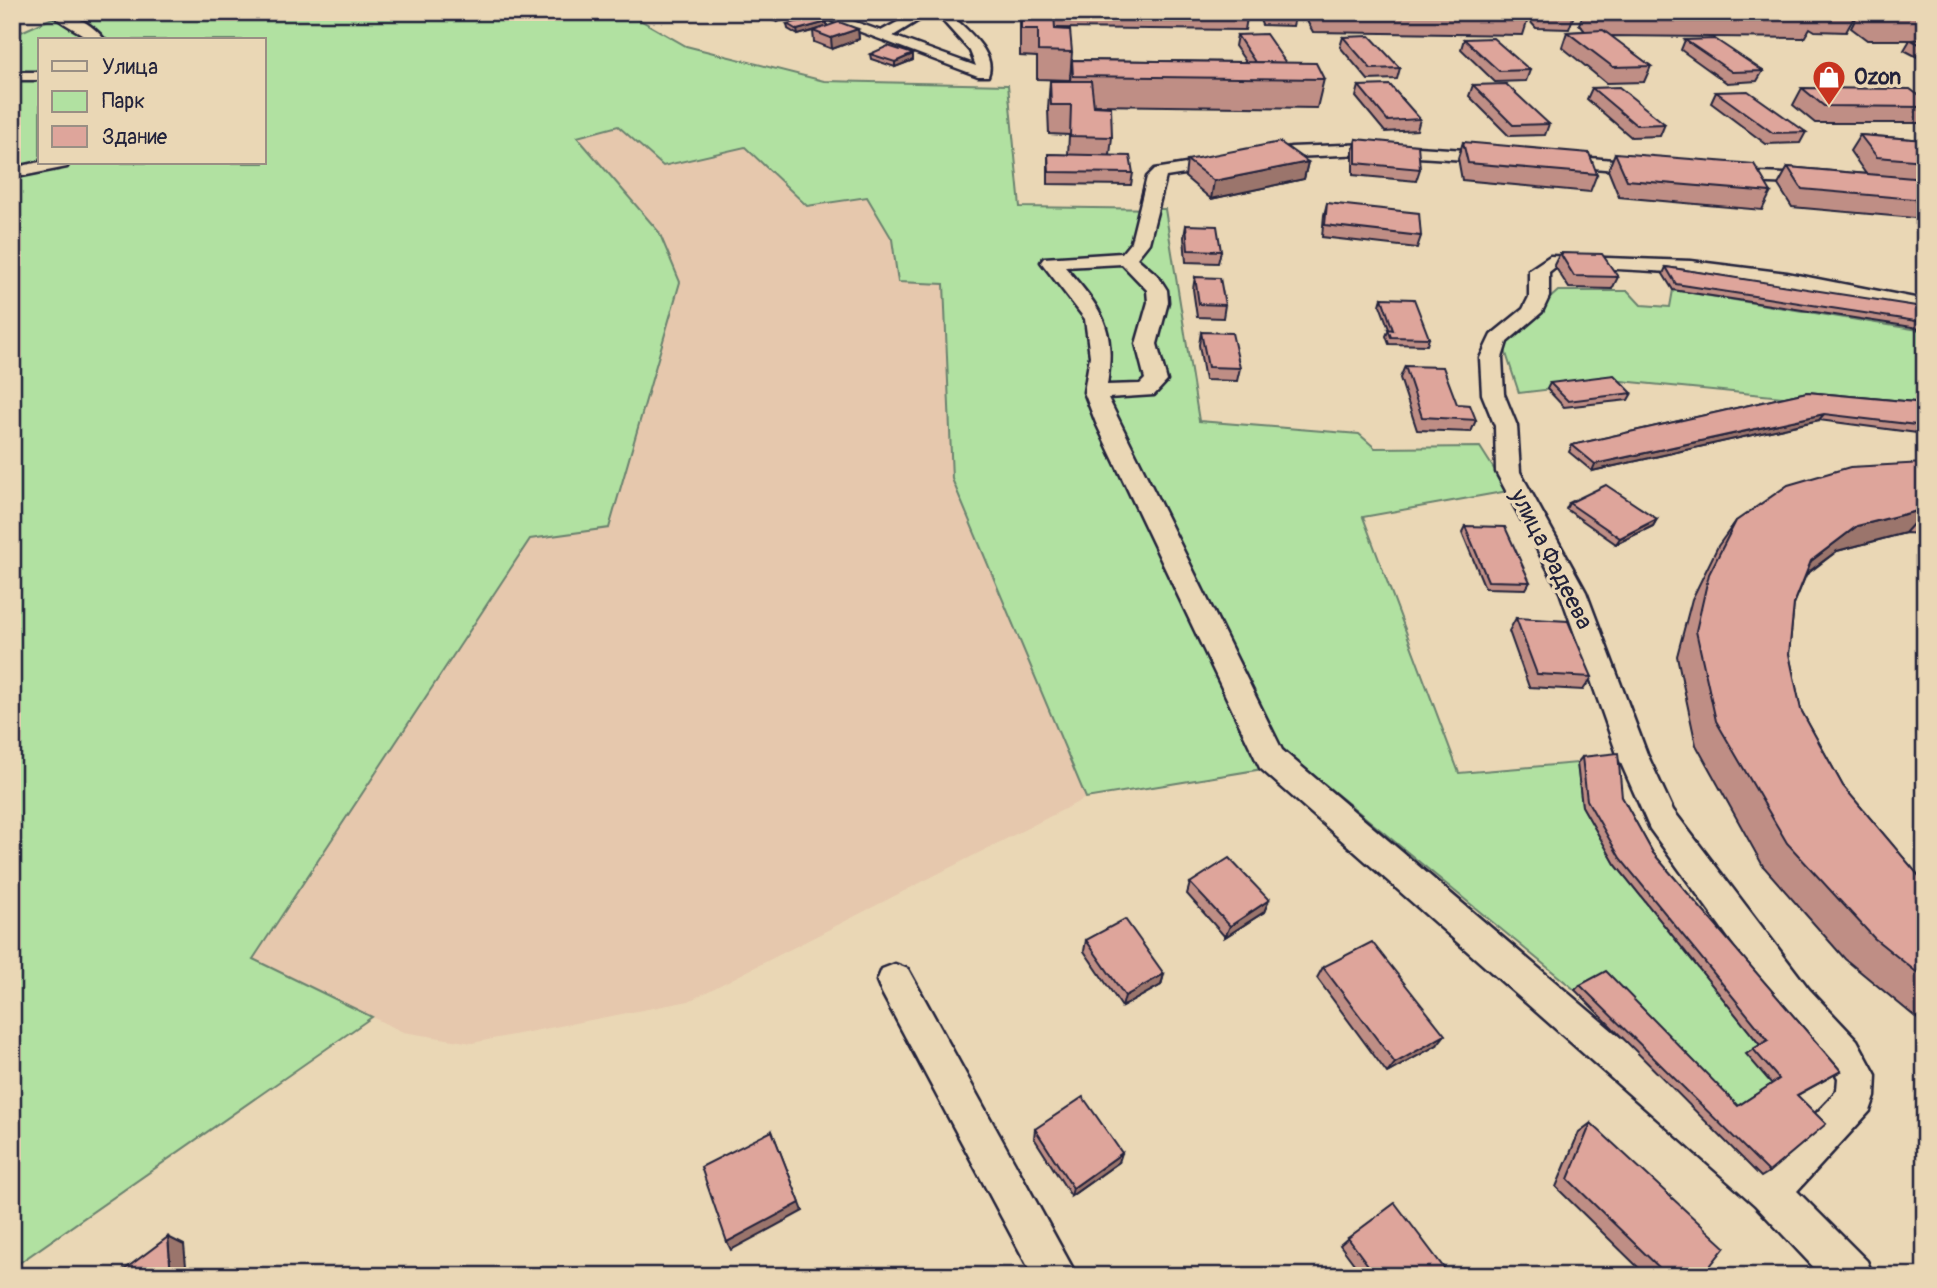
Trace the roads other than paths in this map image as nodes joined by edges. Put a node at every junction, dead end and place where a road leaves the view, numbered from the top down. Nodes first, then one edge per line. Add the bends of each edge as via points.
1 (56, 12) edge
2 (814, 12) edge
3 (926, 12) edge
4 (941, 12) edge
5 (881, 37) junction
6 (96, 38) edge
7 (12, 76) edge
8 (38, 76) edge
9 (1517, 158) edge
10 (1544, 160) edge
11 (56, 164) edge
12 (1662, 169) edge
13 (12, 173) edge
14 (1709, 175) edge
15 (1838, 181) edge
16 (1127, 258) junction
17 (1925, 306) edge
18 (1095, 392) junction
19 (895, 981) dead end
20 (1769, 1191) junction
21 (1056, 1276) edge
22 (1852, 1276) edge

1 - 6 street
2 - 5 street
3 - 5 street
4 - 5 street via 979,51 984,73
7 - 8 street
9 - 16 street via 1330,150 1161,173 1156,177 1140,243
10 - 12 street
11 - 13 street
14 - 15 street
16 - 18 street via 1157,290 1147,347 1156,381 1146,390
16 - 18 street via 1051,262 1095,319 1101,356
17 - 20 street, улица Фадеева via 1736,274 1658,265 1550,262 1539,270 1539,297 1532,312 1497,339 1491,358 1493,394 1506,426 1508,472 1573,592 1632,754 1661,819 1857,1075 1856,1097
18 - 20 street via 1271,759
19 - 21 street
20 - 22 street

